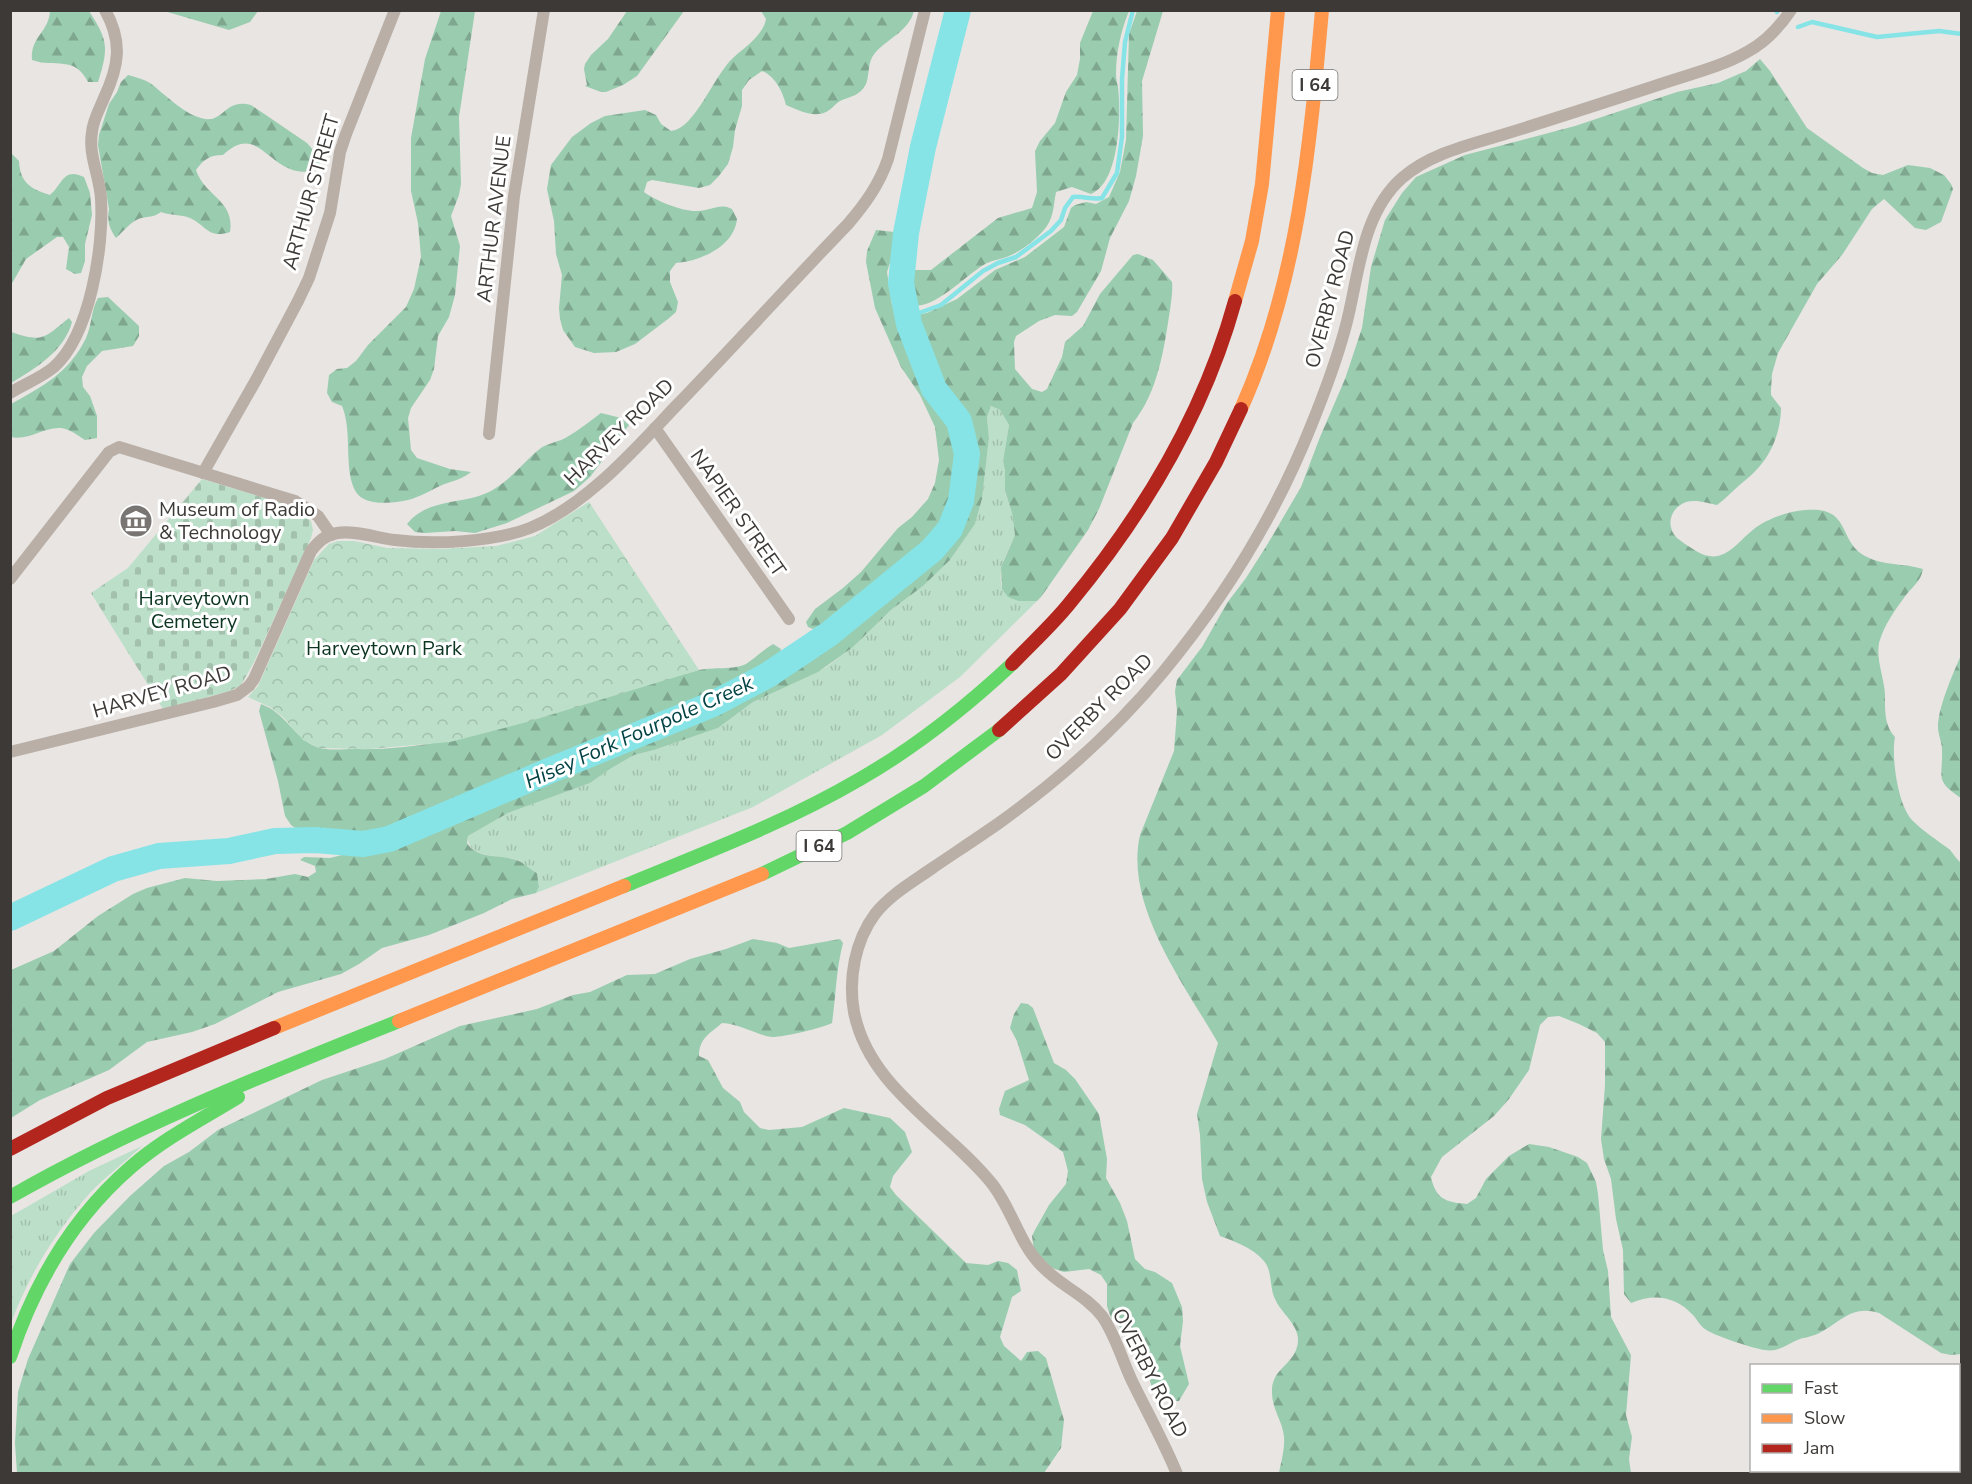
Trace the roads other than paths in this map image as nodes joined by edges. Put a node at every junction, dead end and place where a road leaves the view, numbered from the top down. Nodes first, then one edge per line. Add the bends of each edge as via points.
1 (105, 10) edge
2 (395, 10) edge
3 (544, 10) edge
4 (925, 10) edge
5 (1278, 10) edge
6 (1322, 10) edge
7 (1791, 10) edge
8 (10, 393) edge
9 (655, 428) junction
10 (489, 434) dead end
11 (203, 473) junction
12 (331, 535) junction
13 (10, 579) edge
14 (789, 619) dead end
15 (10, 752) edge
16 (286, 1066) junction
17 (10, 1149) edge
18 (10, 1197) edge
19 (10, 1358) edge
20 (1177, 1473) edge

1 - 8 street via 118,54 92,132 102,219 87,306 81,328 63,357 43,375
2 - 11 street, ARTHUR STREET via 340,152 330,213 309,278
3 - 10 street, ARTHUR AVENUE via 514,196
4 - 9 street, HARVEY ROAD via 888,159 870,197
5 - 17 highway, I 64 via 1253,238 1211,375 1166,469 1134,522 1077,596 1004,673 876,770 788,817 173,1069 107,1098
6 - 16 highway, I 64 via 1308,159 1294,247 1265,348 1225,446 1180,528 1111,621 1074,662 998,731 934,778 844,835 703,898
7 - 20 street, OVERBY ROAD via 1773,34 1732,60 1444,153 1397,183 1384,198 1369,231 1335,363 1294,464 1249,549 1189,639 1147,692 1101,738 1004,820 902,889 875,915 864,933 854,969 853,1006 874,1060 900,1093 993,1185 1036,1261 1100,1312
9 - 12 street, HARVEY ROAD via 583,496 549,519 513,534 418,542 345,533
9 - 14 street, NAPIER STREET
11 - 12 street via 295,501 318,516
11 - 13 street via 114,448
12 - 15 street, HARVEY ROAD via 311,551 254,679 243,691 213,702
16 - 18 highway, I 64 via 145,1125
16 - 19 highway via 180,1132 108,1188 53,1257 26,1311

